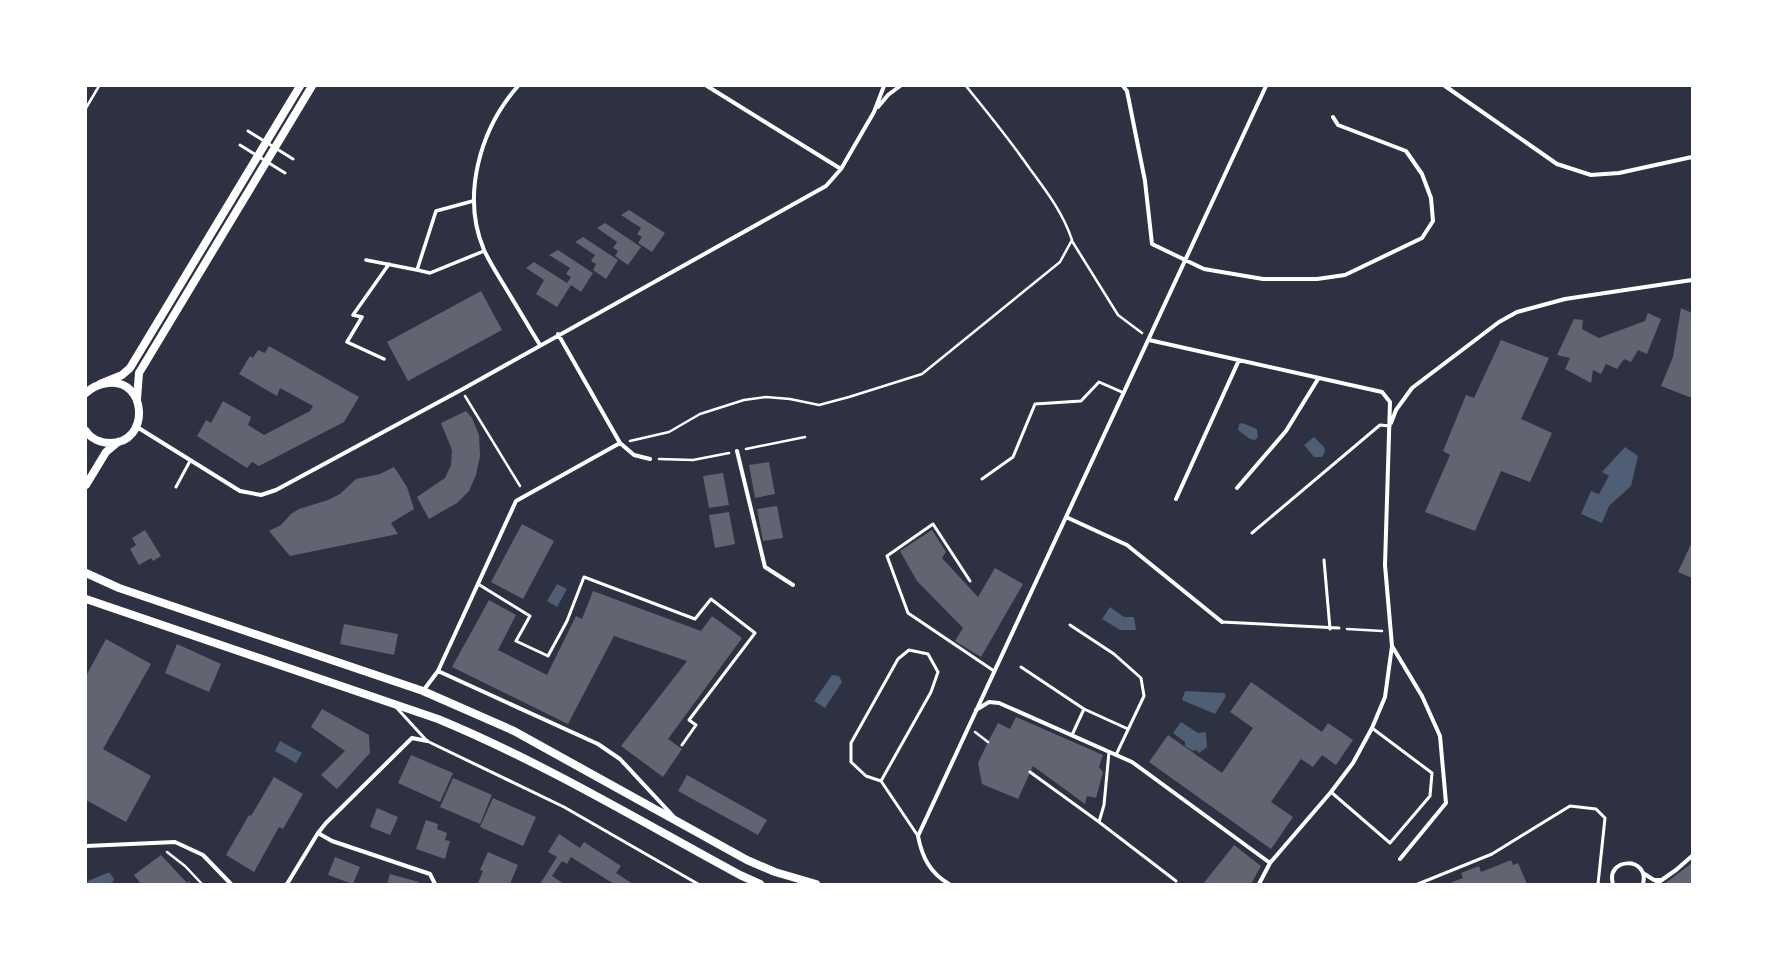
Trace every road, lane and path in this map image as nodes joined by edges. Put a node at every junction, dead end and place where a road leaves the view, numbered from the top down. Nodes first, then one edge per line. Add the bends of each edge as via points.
1 (99, 86) edge
2 (300, 86) edge
3 (312, 86) edge
4 (518, 86) edge
5 (707, 86) edge
6 (884, 86) edge
7 (900, 86) edge
8 (966, 86) edge
9 (1123, 86) edge
10 (1266, 86) edge
11 (1445, 86) edge
12 (86, 108) edge
13 (874, 112) junction
14 (1333, 117) dead end
15 (248, 131) dead end
16 (266, 142) junction
17 (240, 146) dead end
18 (275, 148) junction
19 (258, 157) junction
20 (1692, 157) edge
21 (293, 159) dead end
22 (266, 162) junction
23 (841, 169) junction
24 (285, 173) dead end
25 (473, 201) junction
26 (1072, 240) junction
27 (484, 251) junction
28 (366, 260) dead end
29 (1184, 261) junction
30 (389, 264) junction
31 (418, 270) junction
32 (1692, 280) edge
33 (558, 334) junction
34 (1149, 339) junction
35 (540, 345) junction
36 (384, 359) dead end
37 (1239, 360) junction
38 (1318, 378) junction
39 (100, 384) junction
40 (461, 390) junction
41 (86, 393) edge
42 (1124, 393) junction
43 (137, 399) junction
44 (1390, 426) junction
45 (137, 427) junction
46 (86, 431) edge
47 (118, 442) junction
48 (620, 443) junction
49 (737, 451) dead end
50 (650, 459) dead end
51 (190, 461) junction
52 (982, 479) dead end
53 (86, 485) edge
54 (520, 486) dead end
55 (176, 487) dead end
56 (1236, 488) dead end
57 (1176, 499) dead end
58 (1066, 516) junction
59 (1252, 533) dead end
60 (1324, 560) dead end
61 (86, 573) edge
62 (970, 581) dead end
63 (478, 584) junction
64 (793, 585) dead end
65 (86, 599) edge
66 (1222, 622) joint
67 (1070, 625) dead end
68 (1339, 628) joint
69 (1330, 629) junction
70 (1392, 632) junction
71 (1392, 646) junction
72 (1021, 667) dead end
73 (438, 671) junction
74 (994, 671) junction
75 (423, 691) junction
76 (392, 704) junction
77 (1084, 709) junction
78 (976, 710) junction
79 (968, 726) junction
80 (1372, 728) junction
81 (1128, 730) junction
82 (1072, 735) junction
83 (427, 741) junction
84 (988, 742) dead end
85 (682, 745) dead end
86 (1109, 752) junction
87 (1116, 755) junction
88 (1030, 772) dead end
89 (881, 781) junction
90 (1331, 792) junction
91 (678, 822) junction
92 (1099, 822) junction
93 (318, 833) junction
94 (918, 836) junction
95 (86, 846) edge
96 (159, 852) dead end
97 (1692, 856) edge
98 (1400, 859) dead end
99 (1270, 863) junction
100 (1643, 873) junction
101 (1662, 880) junction
102 (1176, 881) dead end
103 (202, 884) edge
104 (231, 884) edge
105 (287, 884) edge
106 (435, 884) edge
107 (698, 884) edge
108 (760, 884) edge
109 (816, 884) edge
110 (949, 884) edge
111 (1259, 884) edge
112 (1418, 884) edge
113 (1598, 884) edge
114 (1613, 884) edge
115 (1643, 884) edge
116 (1656, 884) edge

1 - 12 path
2 - 16 main road
3 - 18 main road
4 - 25 street via 504,102 482,149
5 - 23 street
6 - 13 street
7 - 13 street via 888,95
8 - 26 path via 1055,203
9 - 29 street via 1127,91 1145,181 1152,244
10 - 29 street
11 - 20 street via 1557,164 1591,175 1620,172
13 - 23 street
14 - 29 street via 1338,125 1406,151 1422,174 1431,198 1432,221 1422,238 1346,275 1317,279 1263,279 1204,269
15 - 16 lane
16 - 18 lane
16 - 19 main road
17 - 19 lane
18 - 21 lane
18 - 22 main road
19 - 22 lane
19 - 39 main road via 130,368 122,375
22 - 24 lane
22 - 43 main road via 139,373
23 - 33 street via 826,186
25 - 27 street via 476,224
25 - 31 street via 436,211
26 - 34 path via 1118,315
26 - 48 path via 1060,262 922,374 819,404 766,397 744,400 700,414 668,432
27 - 31 street via 430,273
27 - 35 street
28 - 30 street
29 - 34 street
30 - 31 street
30 - 36 street via 353,315 362,317 347,342
32 - 44 street via 1565,299 1518,312 1499,322 1412,388 1396,410
33 - 35 street
33 - 48 street
34 - 37 street
34 - 42 street
35 - 40 street
37 - 38 street
37 - 57 street
38 - 44 street via 1382,392 1390,402
38 - 56 street via 1286,431
39 - 41 main road
39 - 43 main road via 112,382 122,385
40 - 51 street via 297,479 261,495 240,491
40 - 54 path
42 - 52 lane via 1099,382 1080,401 1035,404 1013,457
42 - 58 street
43 - 45 main road via 140,412
44 - 59 lane via 1380,425
44 - 70 street via 1385,565
45 - 47 main road via 129,436
45 - 51 street
46 - 47 main road via 100,441
47 - 53 main road via 106,452
48 - 50 street via 634,455
48 - 63 street via 516,501
49 - 64 street via 765,567
51 - 55 lane
58 - 66 street via 1126,545
58 - 74 street
60 - 69 lane
61 - 75 main road via 126,590
62 - 74 lane via 933,524 887,556 908,613
63 - 73 street
63 - 85 lane via 530,616 516,641 548,656 567,621 584,577 695,619 711,599 755,633 689,720 696,725
65 - 76 main road
66 - 69 lane
67 - 81 lane via 1114,654 1141,678 1144,696
68 - 69 lane
68 - 70 path
70 - 71 street
71 - 80 street via 1385,697
71 - 98 street via 1422,696 1440,736 1446,802
72 - 77 lane
73 - 75 street
73 - 91 street via 598,744 620,759
74 - 78 street
75 - 91 main road via 514,731
76 - 83 lane
76 - 108 main road via 438,719 522,756
77 - 81 lane
77 - 82 lane
78 - 79 street
78 - 82 street via 989,702 999,703
79 - 84 path
79 - 94 street
80 - 90 street via 1353,763
80 - 90 lane via 1432,773 1430,796 1390,843
81 - 87 lane
82 - 86 street
83 - 93 street via 412,738
83 - 107 lane via 564,807
86 - 87 street
86 - 92 lane via 1104,805
87 - 99 street via 1132,762
88 - 92 lane
89 - 89 lane via 931,692 938,672 928,654 909,650 898,660 851,744 851,762 866,776
89 - 94 lane
90 - 99 street
91 - 109 main road via 747,860 775,872
92 - 102 lane
93 - 105 street
93 - 106 street via 332,842 430,874
94 - 110 street via 920,850 926,862 934,873
95 - 104 street via 175,842 203,855
96 - 103 path via 167,852
97 - 101 street
99 - 111 street
100 - 101 street via 1654,880
100 - 114 street via 1635,864 1626,863 1613,871
100 - 115 street
101 - 116 street
112 - 113 lane via 1492,854 1570,806 1596,809 1605,818

